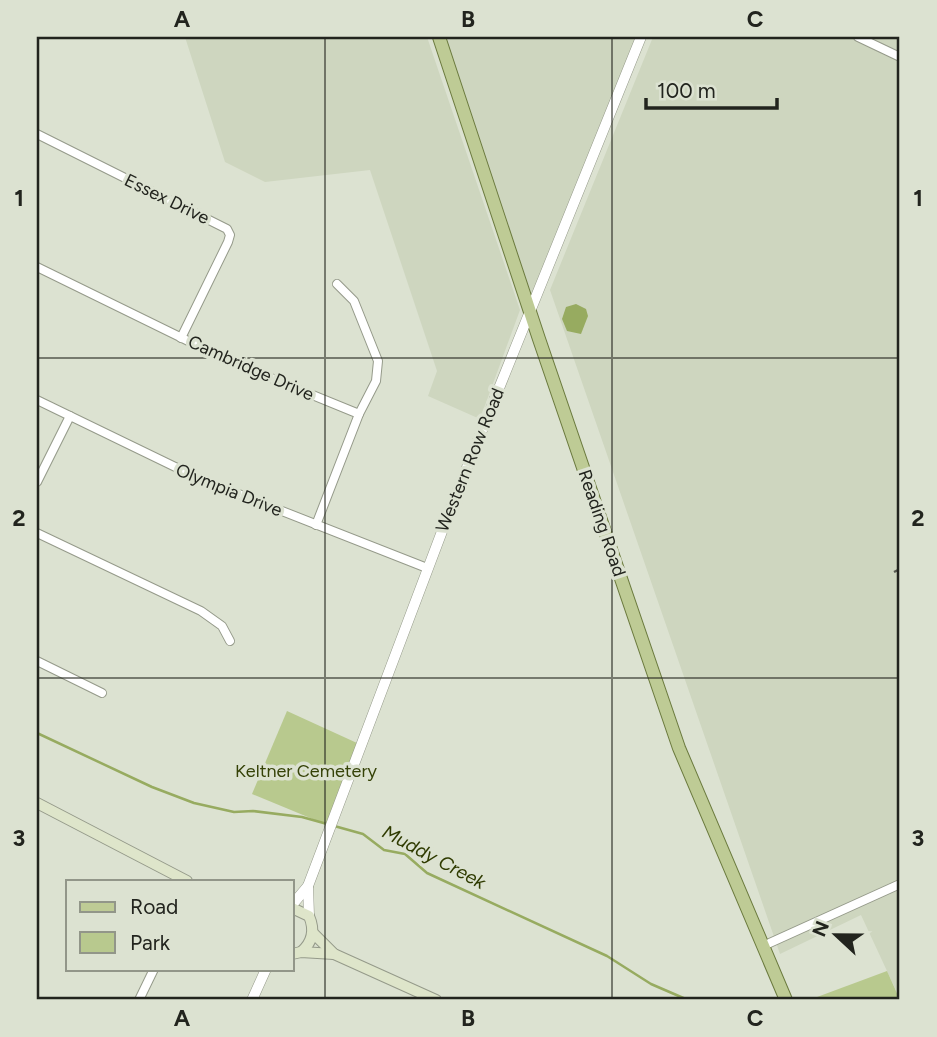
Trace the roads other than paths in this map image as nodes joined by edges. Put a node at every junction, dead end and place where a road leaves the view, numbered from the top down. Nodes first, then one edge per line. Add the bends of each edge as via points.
1 (439, 37) edge
2 (641, 37) edge
3 (859, 37) edge
4 (900, 57) edge
5 (37, 134) edge
6 (37, 267) edge
7 (337, 284) dead end
8 (530, 310) junction
9 (181, 338) junction
10 (37, 400) edge
11 (359, 414) junction
12 (70, 416) junction
13 (37, 482) edge
14 (316, 525) junction
15 (37, 533) edge
16 (427, 568) junction
17 (230, 641) dead end
18 (37, 662) edge
19 (103, 693) dead end
20 (37, 803) edge
21 (185, 880) edge
22 (900, 884) edge
23 (308, 886) junction
24 (294, 904) edge
25 (294, 907) edge
26 (309, 916) junction
27 (313, 933) junction
28 (763, 946) junction
29 (297, 953) edge
30 (334, 954) junction
31 (154, 970) edge
32 (267, 970) edge
33 (139, 1000) edge
34 (252, 1000) edge
35 (436, 1000) edge
36 (786, 1000) edge

1 - 8 main road, Reading Road
2 - 8 street, Western Row Road
3 - 4 street
5 - 9 street, Essex Drive via 227,229 228,242
6 - 9 street, Cambridge Drive
7 - 11 street via 355,301 378,362 376,381
8 - 16 street, Western Row Road
8 - 28 main road, Reading Road via 679,748
9 - 11 street, Cambridge Drive
10 - 12 street, Olympia Drive
11 - 14 street
12 - 13 street
12 - 14 street, Olympia Drive via 198,478
14 - 16 street, Olympia Drive
15 - 17 street via 201,611 222,626
16 - 23 street, Western Row Road
18 - 19 street
20 - 21 main road
22 - 28 street
23 - 24 street, Western Row Road
23 - 26 street, Western Row Road
25 - 26 main road
26 - 27 main road
27 - 29 main road
27 - 30 main road
28 - 36 main road, Reading Road
29 - 30 main road
30 - 35 main road
31 - 33 street
32 - 34 street

